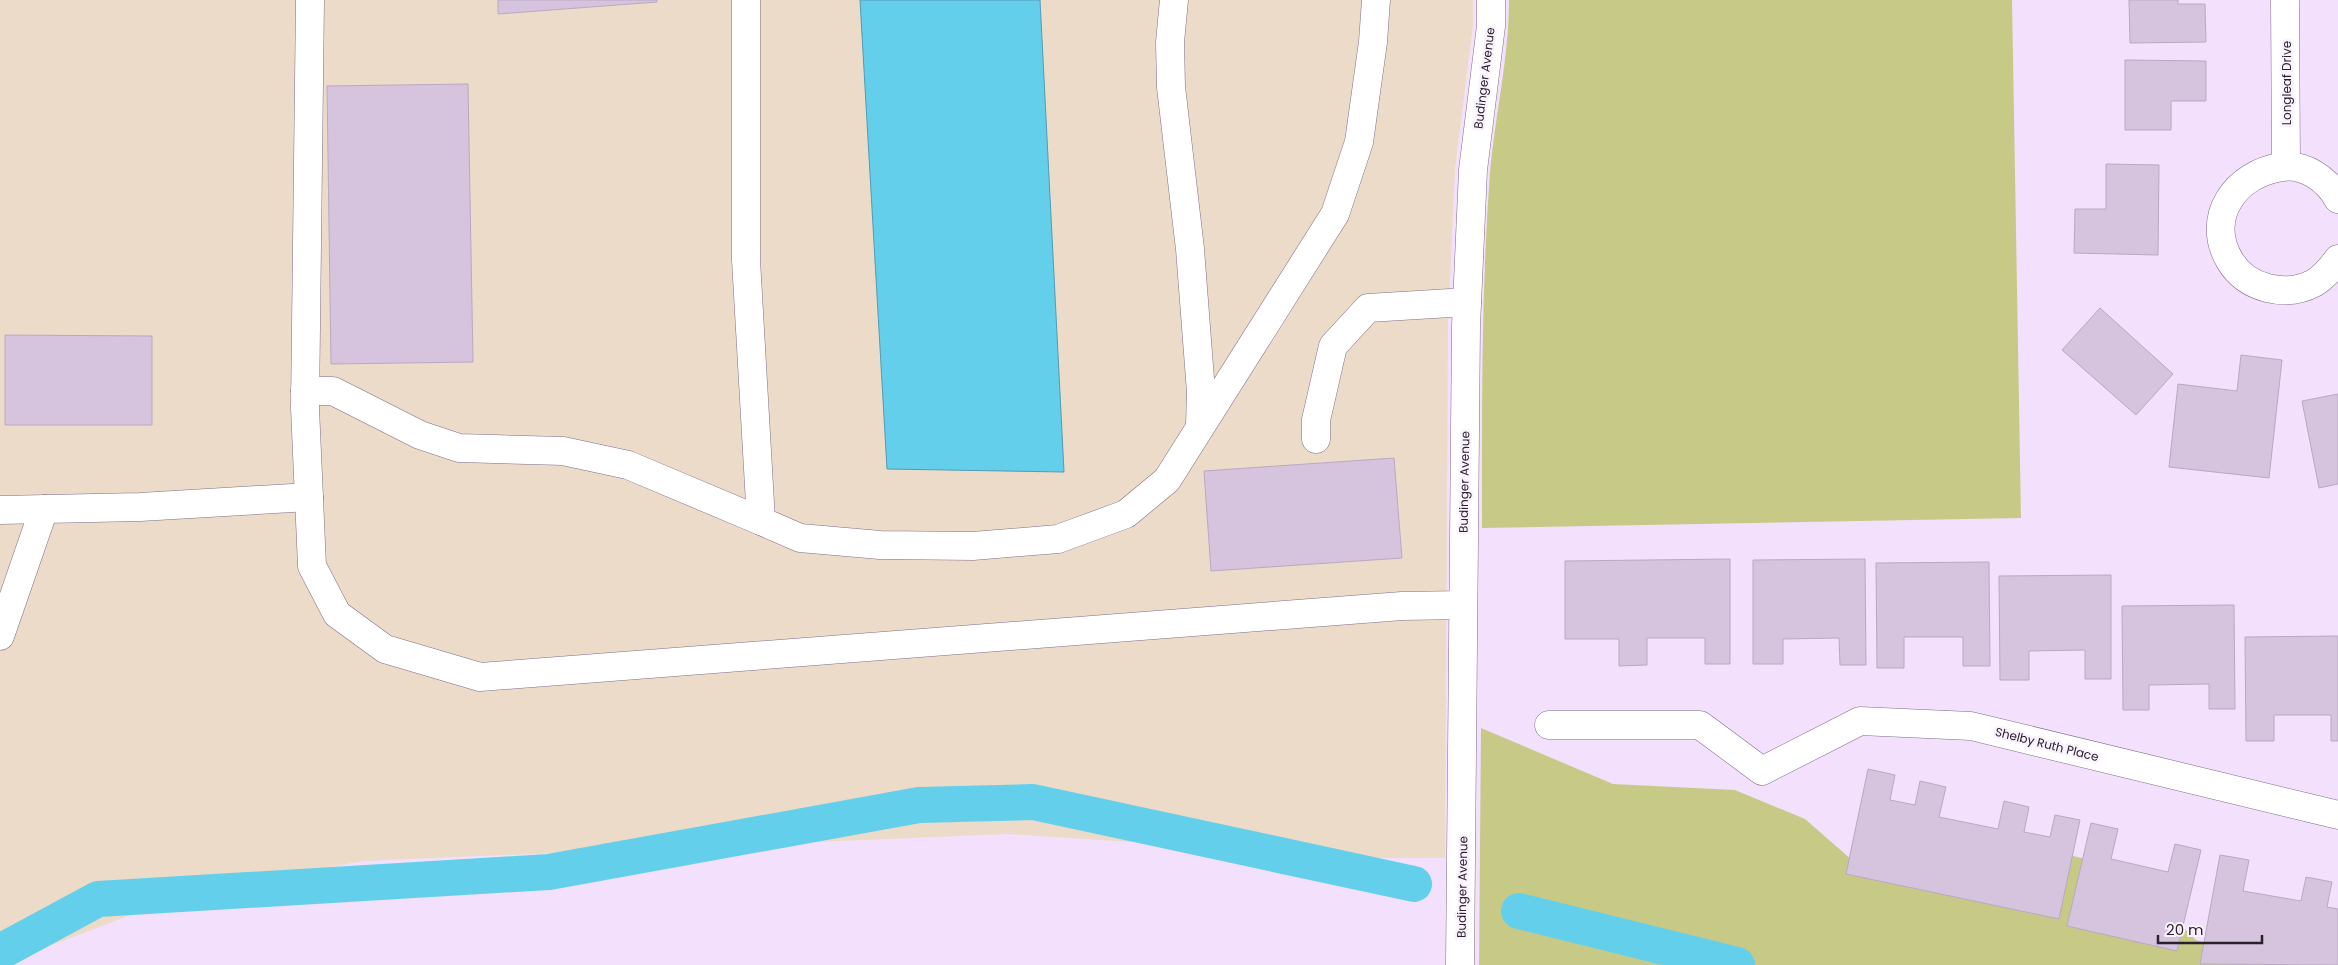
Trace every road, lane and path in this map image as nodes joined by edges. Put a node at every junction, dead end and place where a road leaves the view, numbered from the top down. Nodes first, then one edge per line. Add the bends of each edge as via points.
1 (310, 0) edge
2 (746, 0) edge
3 (1174, 0) edge
4 (1491, 0) edge
5 (2285, 0) edge
6 (1374, 2) edge
7 (2286, 166) junction
8 (2338, 199) edge
9 (2338, 259) edge
10 (1467, 302) junction
11 (305, 391) junction
12 (1200, 427) junction
13 (1316, 439) dead end
14 (308, 496) junction
15 (44, 509) junction
16 (0, 510) edge
17 (761, 521) junction
18 (1463, 605) junction
19 (0, 636) edge
20 (1549, 725) dead end
21 (2338, 815) edge
22 (1460, 965) edge

1 - 11 street
2 - 17 street via 746,260
3 - 12 street via 1170,42 1171,87 1190,249 1201,392
4 - 10 street, Budinger Avenue via 1491,26 1473,170
5 - 7 street, Longleaf Drive
6 - 12 street via 1373,42 1359,142 1335,214
7 - 8 street via 2304,169 2320,177
7 - 9 street via 2267,169 2249,177 2235,189 2221,225 2223,244 2230,261 2243,276 2259,286 2278,291 2296,290 2314,283 2328,273
10 - 13 street via 1368,308 1333,346 1316,420
10 - 18 street, Budinger Avenue
11 - 14 street
11 - 17 street via 333,391 420,435 460,448 563,451 628,464
12 - 17 street via 1167,480 1126,514 1058,540 973,546 880,545 800,538
14 - 15 street via 140,507
14 - 18 street via 312,566 337,614 385,649 480,677 1402,606
15 - 16 street
15 - 19 street
18 - 22 street, Budinger Avenue
20 - 21 street, Shelby Ruth Place via 1700,725 1762,771 1860,721 1971,726

